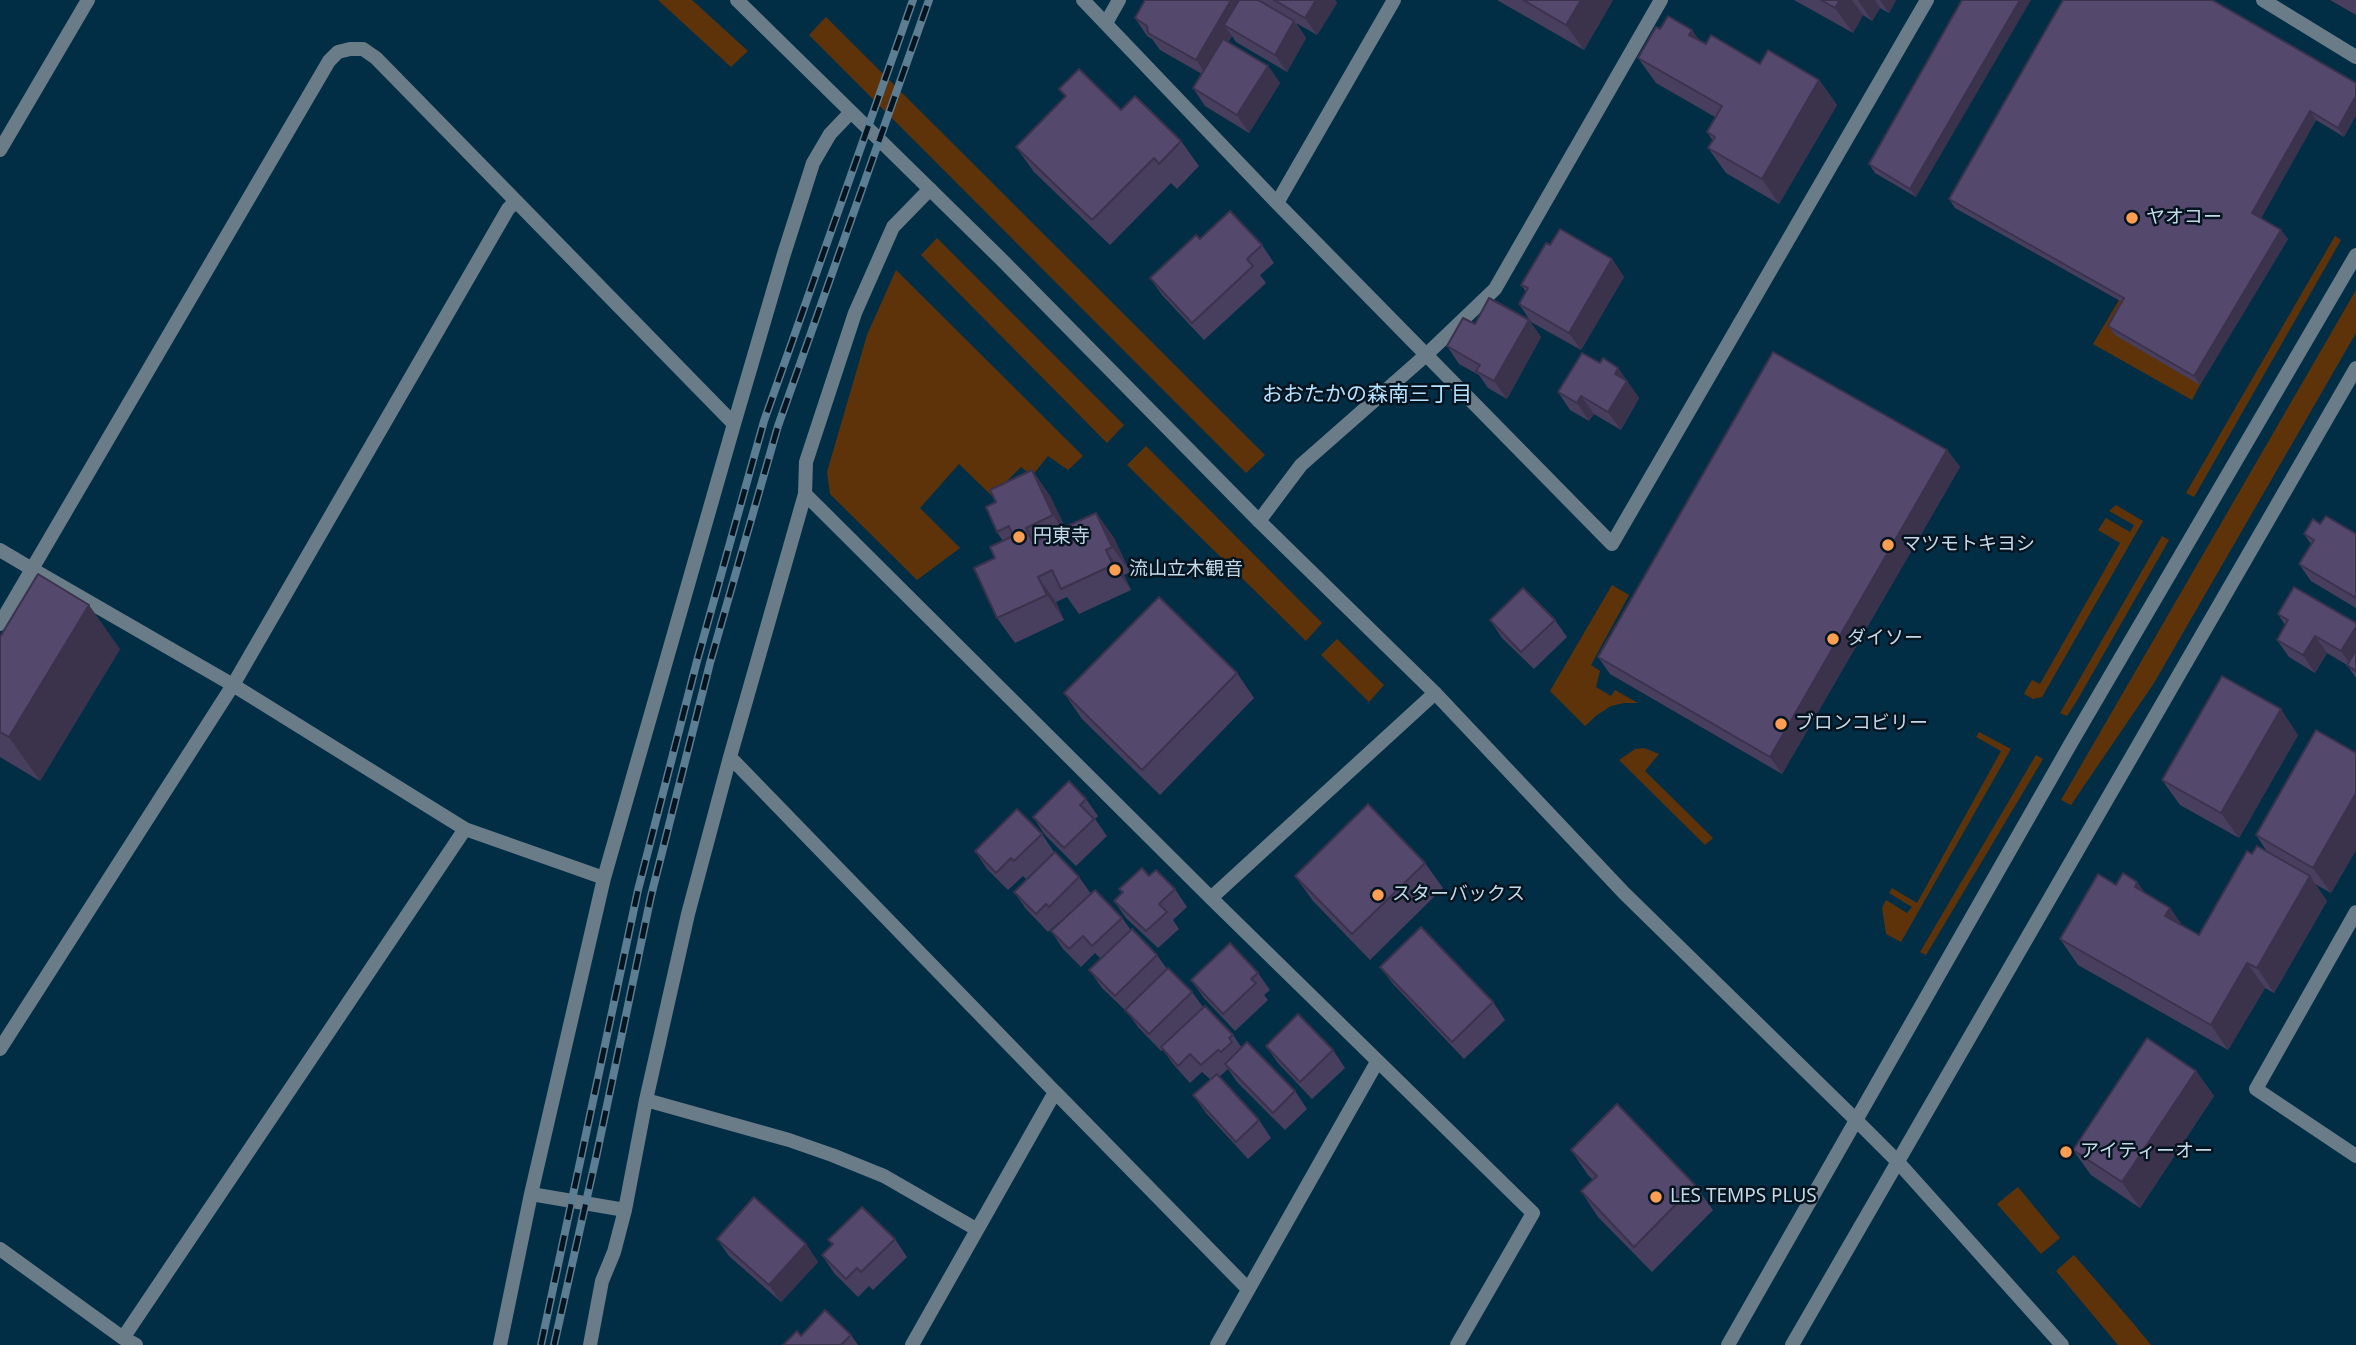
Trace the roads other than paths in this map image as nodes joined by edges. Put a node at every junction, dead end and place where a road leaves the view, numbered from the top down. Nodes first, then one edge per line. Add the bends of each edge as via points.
1 (88, 0) edge
2 (737, 0) edge
3 (1083, 0) edge
4 (1119, 0) edge
5 (1394, 0) edge
6 (1661, 0) edge
7 (1927, 0) edge
8 (2263, 0) edge
9 (1106, 23) junction
10 (2356, 57) edge
11 (850, 113) junction
12 (0, 150) edge
13 (930, 189) junction
14 (515, 202) junction
15 (1277, 203) junction
16 (2356, 255) edge
17 (1426, 355) junction
18 (2356, 368) edge
19 (734, 424) junction
20 (805, 494) junction
21 (1259, 521) junction
22 (0, 550) edge
23 (32, 569) junction
24 (0, 624) edge
25 (233, 685) junction
26 (1435, 693) junction
27 (730, 757) junction
28 (465, 829) junction
29 (604, 878) junction
30 (1211, 898) junction
31 (2356, 912) edge
32 (0, 1049) edge
33 (1377, 1062) junction
34 (1055, 1092) junction
35 (646, 1100) junction
36 (1857, 1121) junction
37 (2356, 1156) edge
38 (1897, 1161) junction
39 (531, 1194) junction
40 (625, 1210) junction
41 (976, 1229) junction
42 (0, 1249) edge
43 (1248, 1289) junction
44 (130, 1342) edge
45 (500, 1345) edge
46 (590, 1345) edge
47 (912, 1345) edge
48 (1217, 1345) edge
49 (1457, 1345) edge
50 (1728, 1345) edge
51 (1792, 1345) edge
52 (2062, 1345) edge

1 - 12 street
2 - 11 street
3 - 9 street
4 - 9 street
5 - 15 street
6 - 17 street via 1495,289
7 - 17 street via 1612,544
8 - 10 street
9 - 15 street
11 - 13 street
11 - 19 street via 813,163
13 - 20 street via 893,227 855,313 806,462
13 - 21 street
14 - 19 street
14 - 23 street via 376,58 363,49 338,52
14 - 25 street
15 - 17 street
16 - 36 street
17 - 21 street via 1301,465
18 - 38 street
19 - 29 street
20 - 27 street
20 - 30 street
21 - 26 street
22 - 23 street
23 - 24 street
23 - 25 street
25 - 28 street
25 - 32 street
26 - 30 street
26 - 36 street via 1624,893
27 - 34 street
27 - 35 street
28 - 29 street
28 - 44 street
29 - 39 street
30 - 33 street
31 - 37 street via 2256,1088
33 - 43 street
33 - 49 street via 1533,1213
34 - 41 street
34 - 43 street
35 - 40 street
35 - 41 street via 832,1155 884,1176
36 - 38 street
36 - 50 street
38 - 51 street
38 - 52 street
39 - 40 street
39 - 45 street
40 - 46 street via 602,1281
41 - 47 street
42 - 44 street
43 - 48 street

